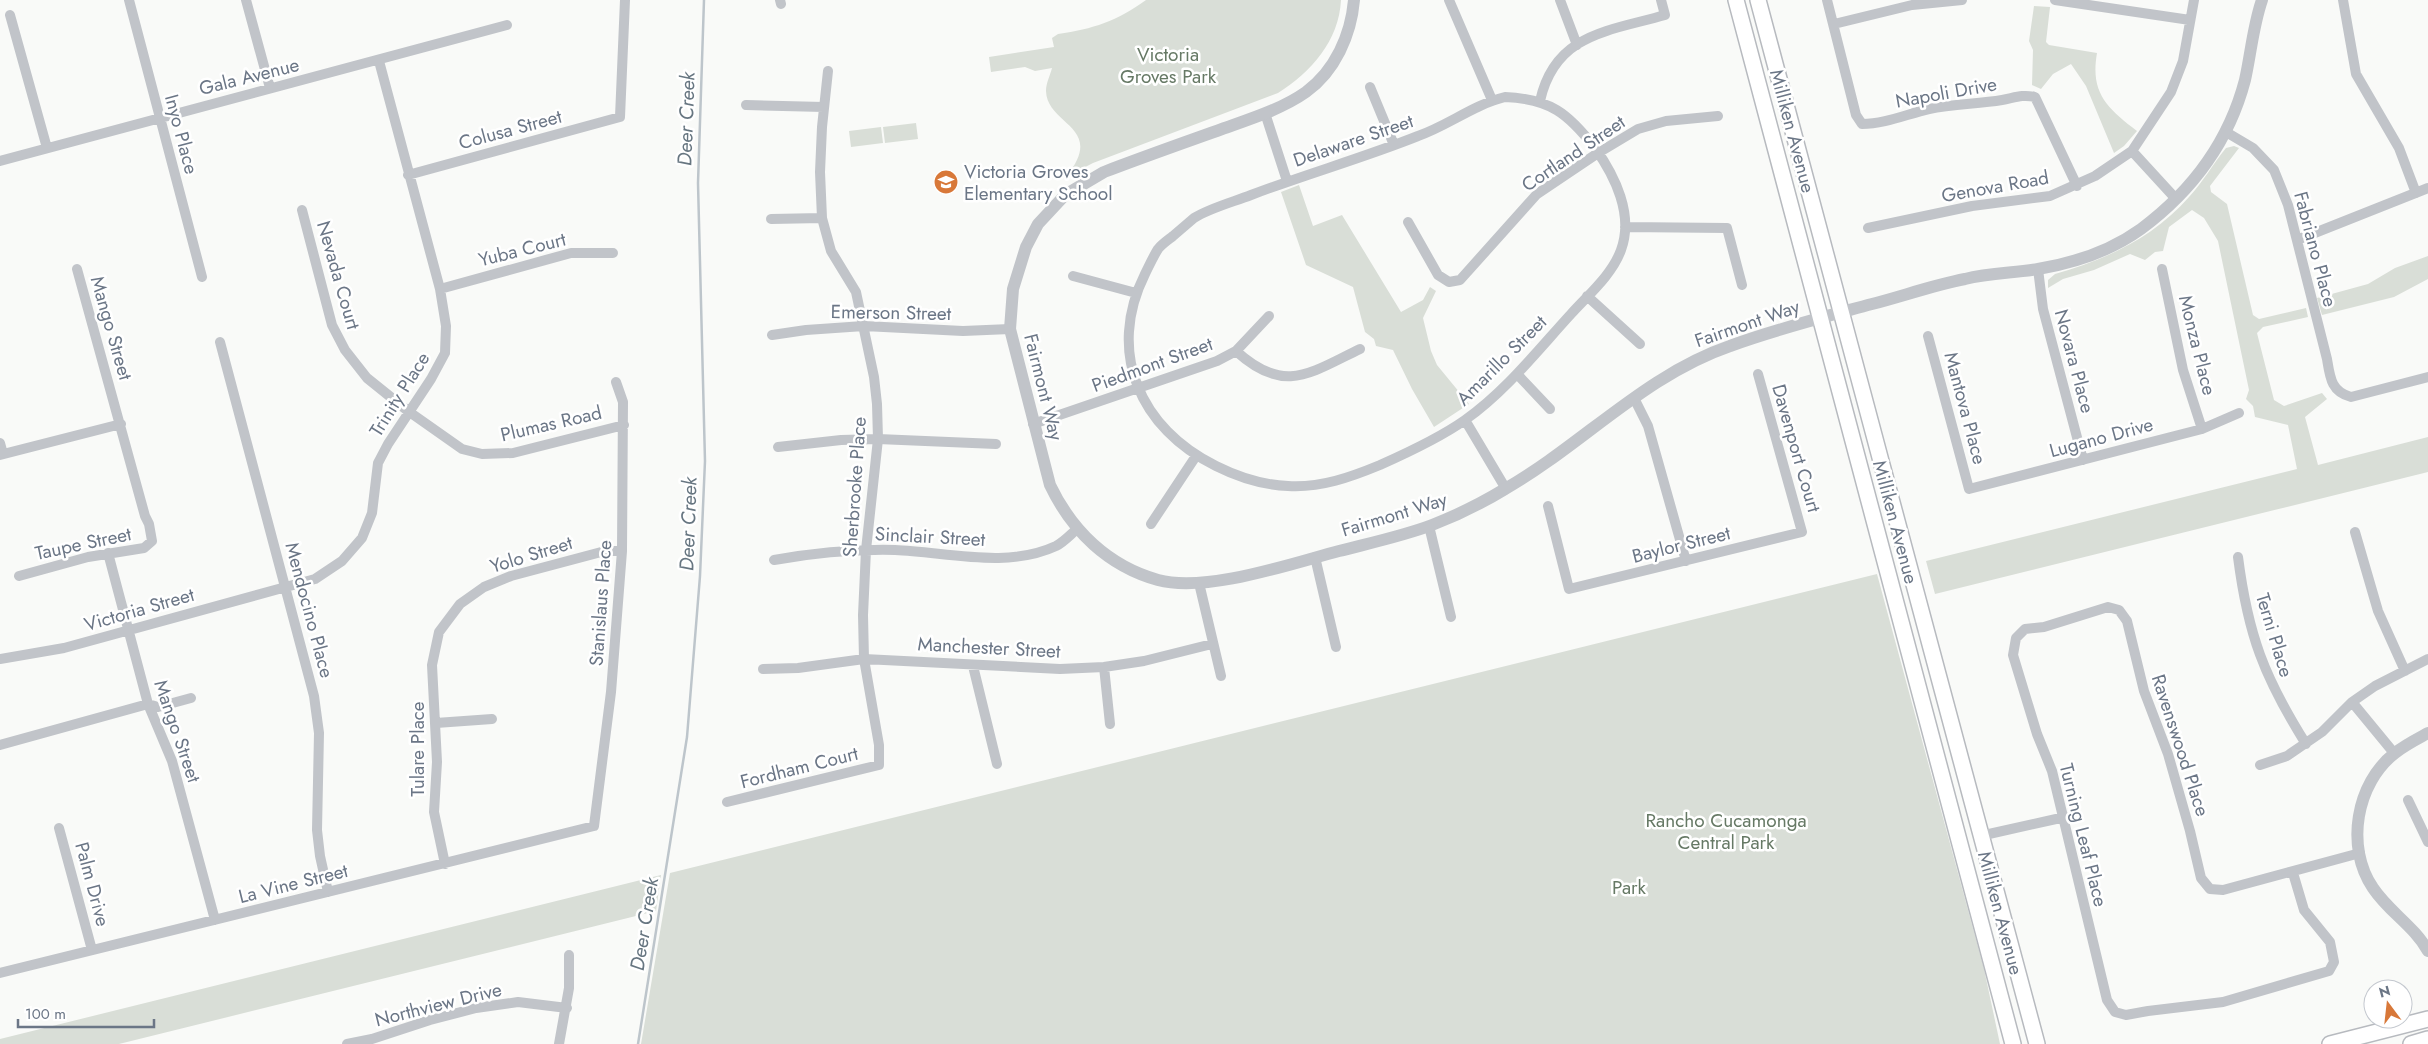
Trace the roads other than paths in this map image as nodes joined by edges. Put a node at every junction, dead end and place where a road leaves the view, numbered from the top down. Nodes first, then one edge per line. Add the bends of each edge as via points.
1 (129, 0) edge
2 (246, 0) edge
3 (625, 0) edge
4 (1354, 0) edge
5 (1449, 0) edge
6 (1560, 0) edge
7 (1661, 0) edge
8 (1736, 0) edge
9 (1758, 0) edge
10 (1827, 0) edge
11 (1962, 0) edge
12 (2055, 0) edge
13 (2194, 0) edge
14 (2262, 0) edge
15 (2343, 0) edge
16 (2099, 3) edge
17 (10, 15) dead end
18 (2190, 20) junction
19 (1834, 24) junction
20 (507, 25) dead end
21 (1577, 45) junction
22 (379, 60) junction
23 (828, 71) dead end
24 (1370, 87) dead end
25 (270, 88) junction
26 (1492, 100) junction
27 (1540, 101) junction
28 (746, 105) dead end
29 (824, 107) junction
30 (1265, 113) junction
31 (1718, 116) dead end
32 (159, 117) junction
33 (2226, 132) junction
34 (1394, 145) junction
35 (47, 148) junction
36 (2132, 151) junction
37 (1598, 153) junction
38 (0, 160) edge
39 (408, 175) junction
40 (1287, 181) junction
41 (2077, 186) junction
42 (2428, 188) edge
43 (2416, 193) junction
44 (2176, 199) junction
45 (302, 210) dead end
46 (822, 218) junction
47 (771, 219) dead end
48 (1408, 222) dead end
49 (1625, 227) junction
50 (1868, 228) dead end
51 (2297, 240) junction
52 (614, 253) dead end
53 (77, 269) dead end
54 (2038, 269) junction
55 (2162, 269) dead end
56 (1074, 276) dead end
57 (202, 277) dead end
58 (1742, 284) dead end
59 (440, 288) junction
60 (1136, 293) junction
61 (1587, 296) junction
62 (1842, 312) junction
63 (1269, 316) dead end
64 (1820, 318) junction
65 (864, 326) junction
66 (1010, 329) junction
67 (772, 335) dead end
68 (1928, 336) dead end
69 (220, 342) dead end
70 (1640, 344) dead end
71 (1360, 349) dead end
72 (1236, 351) junction
73 (1517, 374) junction
74 (1758, 374) dead end
75 (2428, 377) edge
76 (616, 382) dead end
77 (1138, 388) junction
78 (1634, 398) junction
79 (1550, 409) dead end
80 (408, 412) junction
81 (2239, 413) dead end
82 (1465, 420) junction
83 (121, 424) junction
84 (1033, 424) junction
85 (624, 425) junction
86 (2202, 429) junction
87 (878, 438) junction
88 (0, 443) edge
89 (996, 444) dead end
90 (778, 447) dead end
91 (2, 455) edge
92 (1196, 456) junction
93 (2083, 460) junction
94 (1506, 489) junction
95 (1970, 489) joint
96 (1548, 506) dead end
97 (1151, 524) dead end
98 (1429, 526) junction
99 (1076, 529) junction
100 (1802, 532) joint
101 (2355, 532) dead end
102 (152, 541) joint
103 (866, 550) junction
104 (622, 551) junction
105 (108, 553) junction
106 (1315, 557) junction
107 (2238, 557) dead end
108 (774, 560) dead end
109 (1686, 561) junction
110 (19, 576) dead end
111 (1199, 583) junction
112 (286, 586) junction
113 (1451, 617) dead end
114 (128, 630) junction
115 (439, 632) joint
116 (2016, 638) joint
117 (1212, 644) junction
118 (1336, 647) dead end
119 (864, 658) junction
120 (0, 659) edge
121 (2428, 659) edge
122 (973, 666) junction
123 (1104, 667) junction
124 (763, 669) dead end
125 (2405, 671) junction
126 (1221, 676) dead end
127 (192, 698) dead end
128 (2352, 702) junction
129 (148, 704) junction
130 (492, 719) dead end
131 (436, 723) junction
132 (1110, 724) dead end
133 (2428, 734) edge
134 (2306, 744) junction
135 (0, 745) edge
136 (2394, 753) junction
137 (997, 764) dead end
138 (879, 765) joint
139 (2260, 765) dead end
140 (2408, 800) dead end
141 (727, 802) dead end
142 (2065, 817) junction
143 (594, 826) joint
144 (60, 828) dead end
145 (1980, 836) junction
146 (2428, 842) edge
147 (2360, 853) junction
148 (444, 864) junction
149 (2293, 873) junction
150 (328, 892) junction
151 (215, 920) junction
152 (92, 950) junction
153 (2428, 951) edge
154 (569, 955) dead end
155 (0, 973) edge
156 (567, 1008) junction
157 (2428, 1019) edge
158 (2428, 1040) edge
159 (347, 1044) edge
160 (559, 1044) edge
161 (2013, 1044) edge
162 (2037, 1044) edge
163 (2330, 1044) edge
164 (2411, 1044) edge

1 - 32 street, Inyo Place
2 - 25 street
3 - 39 street, Colusa Street via 620,117
4 - 30 street, Fairmont Way via 1353,15 1342,49 1328,70 1306,92
5 - 26 street
6 - 21 street
7 - 21 street via 1665,15 1594,34
8 - 64 main road, Milliken Avenue
9 - 62 main road, Milliken Avenue
10 - 19 street
11 - 19 street via 1912,5
12 - 16 street
13 - 18 street, Genova Road
14 - 33 street, Fairmont Way via 2255,19 2245,79
15 - 43 street via 2356,74 2399,148
16 - 18 street
17 - 35 street
18 - 36 street, Genova Road via 2184,60 2171,92
19 - 41 street, Napoli Drive via 1856,115 1862,124 1877,124 1931,108 2004,100 2024,94 2035,97
20 - 22 street, Gala Avenue
21 - 27 street via 1567,51 1544,83
22 - 25 street, Gala Avenue
22 - 39 street, Trinity Place
23 - 29 street, Sherbrooke Place
24 - 34 street
25 - 32 street, Gala Avenue
26 - 27 street, Delaware Street via 1505,97
26 - 34 street, Delaware Street via 1467,110 1444,125
27 - 37 street, Delaware Street via 1560,110 1576,123
28 - 29 street
29 - 46 street, Sherbrooke Place via 820,172
30 - 40 street
30 - 66 street, Fairmont Way via 1104,172 1065,195 1038,224 1026,246 1013,289
31 - 37 street, Cortland Street via 1666,121 1638,129
32 - 35 street, Gala Avenue
32 - 57 street, Inyo Place
33 - 44 street, Fairmont Way via 2205,166
33 - 51 street, Fabriano Place via 2253,148 2274,170
34 - 40 street, Delaware Street
35 - 38 street, Gala Avenue
36 - 41 street, Genova Road
36 - 44 street
37 - 48 street, Cortland Street via 1537,194 1460,280 1449,282 1438,275
37 - 49 street, Amarillo Street via 1623,203
39 - 59 street, Trinity Place
40 - 60 street, Delaware Street via 1197,216 1159,247
41 - 50 street, Genova Road via 2050,196 1972,206
42 - 43 street
43 - 51 street
44 - 54 street, Fairmont Way via 2140,230 2112,246 2078,260
45 - 80 street, Nevada Court via 338,338 367,378
46 - 47 street
46 - 65 street, Sherbrooke Place via 831,251 856,292
49 - 58 street via 1727,228
49 - 61 street, Amarillo Street via 1621,249 1609,271
51 - 75 street, Fabriano Place via 2331,382 2341,395 2351,397
52 - 59 street, Yuba Court via 571,253
53 - 83 street, Mango Street
54 - 62 street, Fairmont Way via 1962,279
54 - 93 street, Novara Place via 2043,309
55 - 86 street, Monza Place via 2183,370
56 - 60 street
59 - 80 street, Trinity Place via 446,326 445,353
60 - 77 street, Delaware Street via 1129,317 1128,338
61 - 70 street
61 - 73 street, Amarillo Street
62 - 64 street, Fairmont Way
62 - 145 main road, Milliken Avenue
63 - 72 street, Piedmont Street
64 - 78 street, Fairmont Way via 1724,348 1687,365
64 - 161 main road, Milliken Avenue
65 - 66 street, Emerson Street via 963,331
65 - 67 street, Emerson Street
65 - 87 street, Sherbrooke Place via 875,386
66 - 84 street, Fairmont Way
68 - 95 street, Mantova Place
69 - 112 street, Mendocino Place
71 - 72 street via 1299,377 1267,373
72 - 77 street, Piedmont Street
73 - 79 street
73 - 82 street, Amarillo Street
74 - 100 street, Davenport Court
76 - 85 street, Stanislaus Place via 623,402
77 - 84 street, Piedmont Street
77 - 92 street, Amarillo Street via 1161,426
78 - 94 street, Fairmont Way
78 - 109 street via 1648,426
80 - 85 street, Plumas Road via 462,449 482,454 513,453
80 - 112 street, Trinity Place via 378,463 372,514 362,538 342,561 314,579
81 - 86 street, Lugano Drive
82 - 92 street, Amarillo Street via 1390,461 1338,481 1313,485 1266,484 1230,473
82 - 94 street
83 - 91 street
83 - 102 street, Mango Street
84 - 99 street, Fairmont Way via 1050,485
85 - 104 street, Stanislaus Place
86 - 93 street, Lugano Drive
87 - 89 street
87 - 90 street
87 - 103 street, Sherbrooke Place
88 - 91 street
92 - 97 street
93 - 95 street, Lugano Drive
94 - 98 street, Fairmont Way
96 - 109 street, Baylor Street via 1569,590
98 - 106 street, Fairmont Way
98 - 113 street
99 - 103 street, Sinclair Street via 1057,546 1023,556
99 - 111 street, Fairmont Way via 1100,552 1129,569 1160,580
100 - 109 street, Baylor Street
101 - 125 street via 2378,611
102 - 105 street, Taupe Street via 144,548
103 - 108 street, Sinclair Street
103 - 119 street, Sherbrooke Place
104 - 115 street, Yolo Street via 605,551 511,576 484,587 460,604
104 - 143 street, Stanislaus Place via 611,692
105 - 110 street, Taupe Street
105 - 114 street, Mango Street
106 - 111 street, Fairmont Way
106 - 118 street
107 - 134 street, Terni Place via 2249,624 2259,656 2279,701
111 - 117 street
112 - 114 street, Victoria Street
112 - 150 street, Mendocino Place via 314,696 319,733 317,830
114 - 120 street, Victoria Street via 64,648
114 - 129 street, Mango Street
115 - 131 street, Tulare Place via 432,665
116 - 142 street, Turning Leaf Place via 2013,655
116 - 149 street, Ravenswood Place via 2025,629 2044,627 2108,607 2119,610 2127,620 2144,691 2168,754 2200,878 2210,889 2223,890
117 - 123 street, Manchester Street
117 - 126 street
119 - 122 street, Manchester Street
119 - 124 street, Manchester Street via 798,668
119 - 138 street, Sherbrooke Place via 879,746
121 - 125 street
122 - 123 street, Manchester Street
122 - 137 street
123 - 132 street
125 - 128 street
127 - 129 street via 158,707
128 - 134 street
128 - 136 street
129 - 135 street
129 - 151 street, Mango Street via 172,761
130 - 131 street
131 - 148 street, Tulare Place via 434,812
133 - 136 street
134 - 139 street via 2287,756
136 - 147 street via 2378,771 2361,805
138 - 141 street, Fordham Court
140 - 146 street
142 - 145 street
142 - 149 street, Turning Leaf Place via 2107,1000 2115,1012 2126,1015 2223,1002 2328,971 2334,962 2330,942 2304,910
143 - 148 street, La Vine Street
144 - 152 street, Palm Drive
145 - 162 main road, Milliken Avenue
147 - 149 street
147 - 153 street via 2372,886 2381,899
148 - 150 street, La Vine Street
150 - 151 street, La Vine Street
151 - 152 street, La Vine Street
152 - 155 street, La Vine Street
154 - 156 street
156 - 159 street, Northview Drive via 518,1002 476,1008
156 - 160 street
157 - 163 main road
158 - 164 main road

